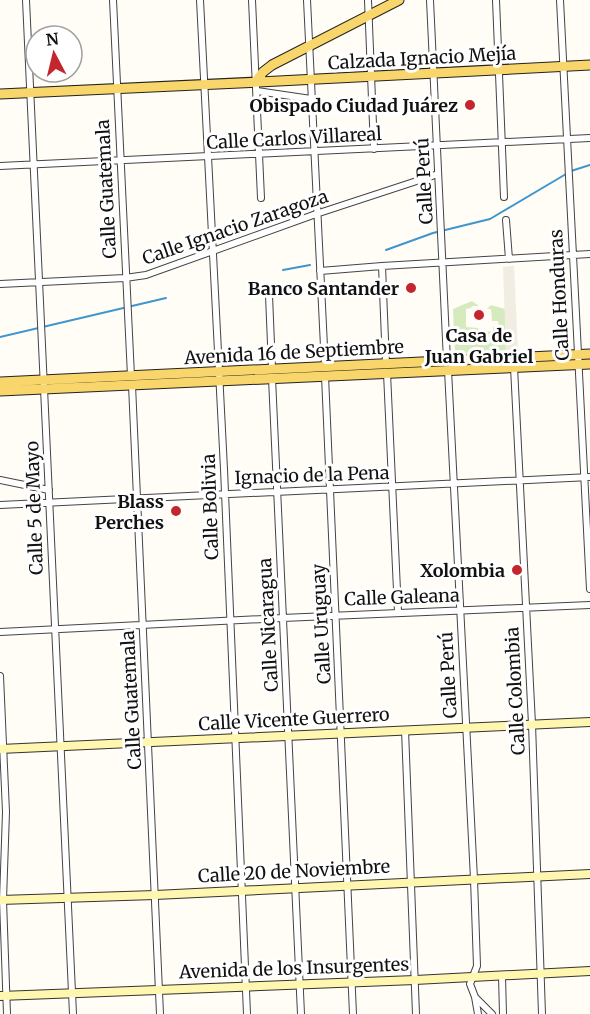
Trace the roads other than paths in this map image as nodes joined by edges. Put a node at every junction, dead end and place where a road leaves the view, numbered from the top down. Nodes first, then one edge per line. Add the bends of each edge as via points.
1 (26, 0) edge
2 (113, 0) edge
3 (200, 0) edge
4 (252, 0) edge
5 (306, 0) edge
6 (368, 0) edge
7 (399, 0) edge
8 (430, 0) edge
9 (495, 0) edge
10 (560, 0) edge
11 (369, 14) junction
12 (309, 48) junction
13 (590, 65) edge
14 (563, 67) junction
15 (499, 70) junction
16 (434, 73) junction
17 (372, 77) junction
18 (311, 80) junction
19 (256, 81) junction
20 (203, 86) junction
21 (116, 90) junction
22 (257, 91) junction
23 (30, 93) junction
24 (0, 94) edge
25 (311, 99) junction
26 (590, 138) edge
27 (566, 139) junction
28 (501, 142) junction
29 (437, 146) junction
30 (374, 149) junction
31 (313, 152) junction
32 (260, 154) junction
33 (207, 157) junction
34 (120, 161) junction
35 (33, 165) junction
36 (0, 166) edge
37 (438, 174) junction
38 (504, 197) dead end
39 (261, 198) dead end
40 (316, 214) junction
41 (506, 220) dead end
42 (213, 252) junction
43 (590, 254) edge
44 (572, 255) junction
45 (509, 259) junction
46 (444, 262) junction
47 (319, 266) junction
48 (382, 266) junction
49 (125, 278) junction
50 (38, 282) junction
51 (0, 284) edge
52 (269, 295) dead end
53 (590, 354) edge
54 (577, 359) junction
55 (590, 364) edge
56 (448, 366) junction
57 (514, 367) junction
58 (387, 369) junction
59 (325, 371) junction
60 (272, 374) junction
61 (219, 376) junction
62 (132, 380) junction
63 (0, 382) edge
64 (44, 384) junction
65 (0, 391) edge
66 (587, 477) edge
67 (0, 480) edge
68 (519, 480) junction
69 (454, 483) junction
70 (391, 486) junction
71 (330, 489) junction
72 (49, 490) junction
73 (276, 491) junction
74 (225, 493) junction
75 (137, 498) junction
76 (50, 503) junction
77 (0, 505) edge
78 (590, 589) edge
79 (590, 605) edge
80 (525, 607) junction
81 (460, 610) junction
82 (398, 612) junction
83 (336, 615) junction
84 (282, 618) junction
85 (229, 620) junction
86 (143, 626) junction
87 (54, 629) junction
88 (0, 632) edge
89 (0, 676) edge
90 (590, 722) edge
91 (532, 724) junction
92 (466, 727) junction
93 (405, 730) junction
94 (342, 733) junction
95 (289, 736) junction
96 (235, 738) junction
97 (149, 742) junction
98 (61, 746) junction
99 (2, 749) edge
100 (590, 874) edge
101 (539, 876) junction
102 (474, 879) junction
103 (410, 882) junction
104 (349, 885) junction
105 (296, 888) junction
106 (242, 891) junction
107 (155, 895) junction
108 (68, 897) junction
109 (2, 900) edge
110 (590, 971) edge
111 (542, 974) junction
112 (502, 976) junction
113 (473, 977) junction
114 (415, 980) junction
115 (352, 982) junction
116 (300, 984) junction
117 (246, 986) junction
118 (159, 990) junction
119 (72, 993) junction
120 (3, 996) edge
121 (475, 997) junction
122 (7, 1014) edge
123 (73, 1014) edge
124 (160, 1014) edge
125 (248, 1014) edge
126 (301, 1014) edge
127 (354, 1014) edge
128 (416, 1014) edge
129 (478, 1014) edge
130 (492, 1014) edge
131 (503, 1014) edge
132 (542, 1014) edge

1 - 23 street, Calle 5 de Mayo
2 - 21 street, Calle Guatemala
3 - 20 street, Calle Bolivia
4 - 19 street
5 - 12 street, Calle Uruguay
6 - 11 street
7 - 11 main road
8 - 16 street, Calle Perú
9 - 15 street
10 - 14 street, Calle Honduras
11 - 12 main road
11 - 17 street
12 - 18 street, Calle Uruguay
12 - 19 main road via 272,65
13 - 14 main road, Calzada Ignacio Mejía
14 - 15 main road, Calzada Ignacio Mejía
14 - 27 street, Calle Honduras
15 - 16 main road, Calzada Ignacio Mejía
15 - 28 street
16 - 17 main road, Calzada Ignacio Mejía
16 - 29 street, Calle Perú
17 - 18 main road, Calzada Ignacio Mejía
17 - 30 street
18 - 19 main road, Calzada Ignacio Mejía
18 - 25 street, Calle Uruguay
19 - 20 main road, Calzada Ignacio Mejía
19 - 22 street
20 - 21 main road, Calzada Ignacio Mejía
20 - 33 street, Calle Bolivia
21 - 23 main road, Calzada Ignacio Mejía
21 - 34 street, Calle Guatemala
22 - 25 street
22 - 32 street
23 - 24 main road, Calzada Ignacio Mejía
23 - 35 street, Calle 5 de Mayo
25 - 31 street, Calle Uruguay
26 - 27 street, Calle Carlos Villareal
27 - 28 street, Calle Carlos Villareal
27 - 44 street, Calle Honduras
28 - 29 street, Calle Carlos Villareal
28 - 38 street
29 - 30 street, Calle Carlos Villareal
29 - 37 street, Calle Perú
30 - 31 street, Calle Carlos Villareal
31 - 32 street, Calle Carlos Villareal
31 - 40 street, Calle Uruguay
32 - 33 street, Calle Carlos Villareal
32 - 39 street
33 - 34 street, Calle Carlos Villareal
33 - 42 street, Calle Bolivia
34 - 35 street, Calle Carlos Villareal
34 - 49 street, Calle Guatemala
35 - 36 street, Calle Carlos Villareal
35 - 50 street, Calle 5 de Mayo
37 - 40 street, Calle Ignacio Zaragoza
37 - 46 street, Calle Perú
40 - 42 street, Calle Ignacio Zaragoza
40 - 47 street, Calle Uruguay
41 - 45 street
42 - 49 street, Calle Ignacio Zaragoza via 163,270
42 - 61 street, Calle Bolivia
43 - 44 street
44 - 45 street
44 - 54 street, Calle Honduras
45 - 46 street
46 - 48 street
46 - 56 street, Calle Perú
47 - 48 street
47 - 59 street, Calle Uruguay
48 - 58 street
49 - 50 street, Calle Ignacio Zaragoza
49 - 62 street, Calle Guatemala
50 - 51 street, Calle Ignacio Zaragoza
50 - 64 street, Calle 5 de Mayo
52 - 60 street, Calle Nicaragua
53 - 54 main road, Avenida 16 de Septiembre
54 - 55 main road, Avenida 16 de Septiembre
54 - 56 main road, Avenida 16 de Septiembre
54 - 57 main road, Avenida 16 de Septiembre
54 - 66 street, Calle Honduras
56 - 57 main road, Avenida 16 de Septiembre
56 - 58 main road, Avenida 16 de Septiembre
56 - 69 street, Calle Perú
57 - 68 street, Calle Colombia
58 - 59 main road, Avenida 16 de Septiembre
58 - 70 street
59 - 60 main road, Avenida 16 de Septiembre
59 - 71 street, Calle Uruguay
60 - 61 main road, Avenida 16 de Septiembre
60 - 73 street, Calle Nicaragua
61 - 62 main road, Avenida 16 de Septiembre
61 - 74 street, Calle Bolivia
62 - 64 main road, Avenida 16 de Septiembre
62 - 75 street, Calle Guatemala
63 - 64 main road, Avenida 16 de Septiembre
64 - 65 main road, Avenida 16 de Septiembre
64 - 72 street, Calle 5 de Mayo
66 - 68 street, Ignacio de la Pena
66 - 78 street, Calle Honduras
67 - 72 street
68 - 69 street, Ignacio de la Pena
68 - 80 street, Calle Colombia
69 - 70 street, Ignacio de la Pena
69 - 81 street, Calle Perú
70 - 71 street, Ignacio de la Pena
70 - 82 street
71 - 73 street, Ignacio de la Pena
71 - 83 street, Calle Uruguay
72 - 76 street, Calle 5 de Mayo
73 - 74 street, Ignacio de la Pena
73 - 84 street, Calle Nicaragua
74 - 75 street, Ignacio de la Pena
74 - 85 street, Calle Bolivia
75 - 76 street, Ignacio de la Pena
75 - 86 street, Calle Guatemala
76 - 77 street, Ignacio de la Pena
76 - 87 street, Calle 5 de Mayo
79 - 80 street, Calle Galeana
80 - 81 street, Calle Galeana
80 - 91 street, Calle Colombia
81 - 82 street, Calle Galeana
81 - 92 street, Calle Perú
82 - 83 street, Calle Galeana
83 - 84 street, Calle Galeana
83 - 94 street, Calle Uruguay
84 - 85 street, Calle Galeana
84 - 95 street, Calle Nicaragua
85 - 86 street, Calle Galeana
85 - 96 street, Calle Bolivia
86 - 87 street, Calle Galeana
86 - 97 street, Calle Guatemala
87 - 88 street, Calle Galeana
87 - 98 street, Calle 5 de Mayo
89 - 99 street
90 - 91 main road, Calle Vicente Guerrero
91 - 92 main road, Calle Vicente Guerrero
91 - 101 street, Calle Colombia
92 - 93 main road, Calle Vicente Guerrero
92 - 102 street, Calle Perú
93 - 94 main road, Calle Vicente Guerrero
93 - 103 street
94 - 95 main road, Calle Vicente Guerrero
94 - 104 street, Calle Uruguay
95 - 96 main road, Calle Vicente Guerrero
95 - 105 street, Calle Nicaragua
96 - 97 main road, Calle Vicente Guerrero
96 - 106 street, Calle Bolivia
97 - 98 main road, Calle Vicente Guerrero
97 - 107 street, Calle Guatemala
98 - 99 main road, Calle Vicente Guerrero
98 - 108 street, Calle 5 de Mayo
99 - 109 street via 6,843
100 - 101 main road, Calle 20 de Noviembre
101 - 102 main road, Calle 20 de Noviembre
101 - 111 street, Calle Colombia
102 - 103 main road, Calle 20 de Noviembre
102 - 113 street, Calle Perú via 477,966
103 - 104 main road, Calle 20 de Noviembre
103 - 114 street
104 - 105 main road, Calle 20 de Noviembre
104 - 115 street, Calle Uruguay
105 - 106 main road, Calle 20 de Noviembre
105 - 116 street, Calle Nicaragua
106 - 107 main road, Calle 20 de Noviembre
106 - 117 street, Calle Bolivia
107 - 108 main road, Calle 20 de Noviembre
107 - 118 street, Calle Guatemala
108 - 109 main road, Calle 20 de Noviembre
108 - 119 street, Calle 5 de Mayo
109 - 120 street
110 - 111 main road, Avenida de los Insurgentes
111 - 112 main road, Avenida de los Insurgentes
111 - 132 street, Calle Colombia
112 - 113 main road, Avenida de los Insurgentes
112 - 131 street
113 - 114 main road, Avenida de los Insurgentes
113 - 121 street, Calle Perú via 470,984
114 - 115 main road, Avenida de los Insurgentes
114 - 128 street
115 - 116 main road, Avenida de los Insurgentes
115 - 127 street, Calle Uruguay
116 - 117 main road, Avenida de los Insurgentes
116 - 126 street, Calle Nicaragua
117 - 118 main road, Avenida de los Insurgentes
117 - 125 street, Calle Bolivia
118 - 119 main road, Avenida de los Insurgentes
118 - 124 street, Calle Guatemala
119 - 120 main road, Avenida de los Insurgentes
119 - 123 street, Calle 5 de Mayo
120 - 122 street
121 - 129 street
121 - 130 street

